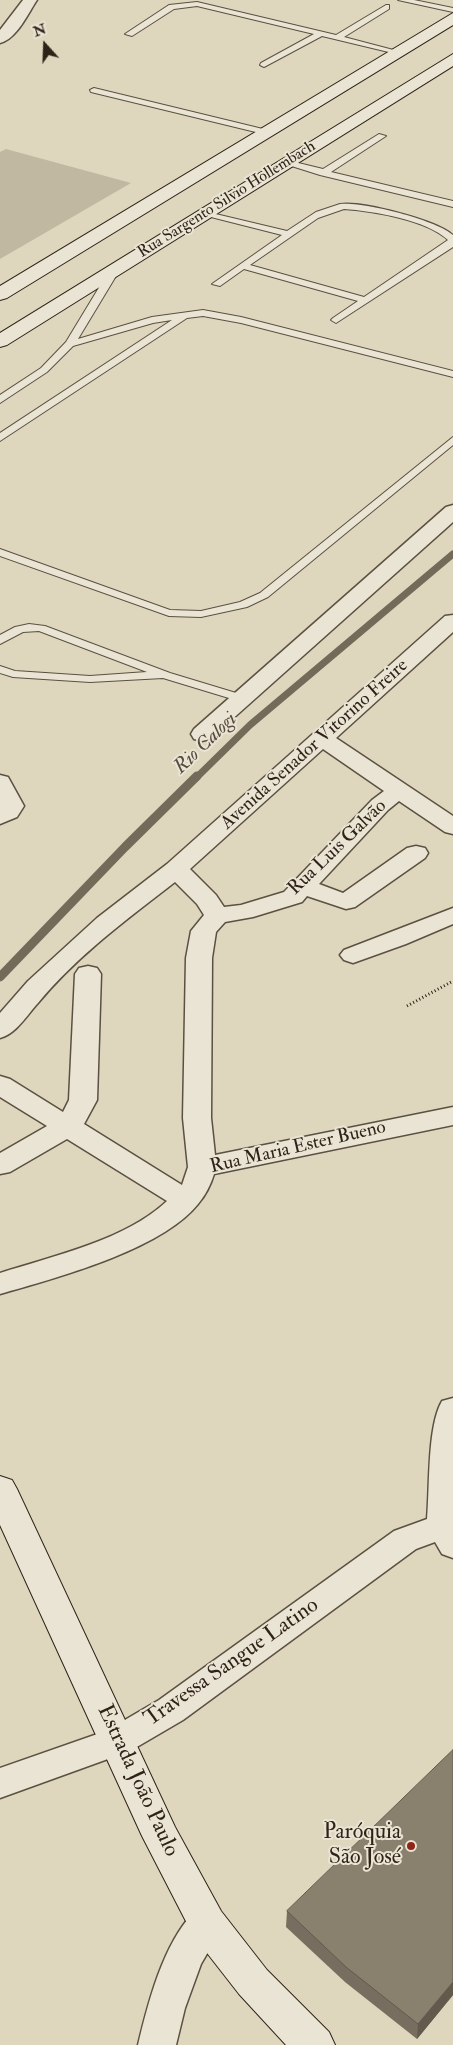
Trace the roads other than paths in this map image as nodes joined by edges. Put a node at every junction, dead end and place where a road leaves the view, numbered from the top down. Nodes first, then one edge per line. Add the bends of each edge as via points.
1 (30, 0) edge
2 (402, 0) edge
3 (386, 7) dead end
4 (453, 10) edge
5 (453, 18) edge
6 (129, 34) dead end
7 (321, 34) junction
8 (337, 38) junction
9 (0, 39) edge
10 (397, 52) junction
11 (453, 59) edge
12 (264, 65) dead end
13 (335, 89) junction
14 (94, 90) dead end
15 (387, 101) junction
16 (264, 132) junction
17 (382, 136) dead end
18 (286, 164) junction
19 (323, 173) junction
20 (453, 204) edge
21 (206, 213) junction
22 (288, 234) junction
23 (453, 240) edge
24 (242, 266) junction
25 (114, 271) junction
26 (217, 284) dead end
27 (10, 299) edge
28 (364, 300) junction
29 (49, 311) junction
30 (184, 316) junction
31 (336, 320) dead end
32 (0, 341) edge
33 (70, 344) junction
34 (453, 374) edge
35 (0, 400) edge
36 (0, 438) edge
37 (453, 440) edge
38 (453, 511) edge
39 (0, 552) edge
40 (449, 631) edge
41 (0, 641) edge
42 (0, 669) edge
43 (167, 675) junction
44 (242, 698) junction
45 (202, 734) dead end
46 (324, 739) junction
47 (0, 782) edge
48 (399, 790) junction
49 (0, 817) edge
50 (453, 827) edge
51 (416, 853) dead end
52 (176, 869) junction
53 (304, 887) junction
54 (453, 915) edge
55 (217, 916) junction
56 (353, 955) dead end
57 (88, 974) dead end
58 (0, 1030) edge
59 (0, 1085) edge
60 (453, 1116) edge
61 (69, 1126) junction
62 (0, 1165) edge
63 (202, 1167) junction
64 (186, 1200) junction
65 (0, 1284) edge
66 (453, 1409) edge
67 (0, 1489) edge
68 (449, 1531) edge
69 (118, 1741) junction
70 (0, 1783) edge
71 (207, 1923) junction
72 (157, 2045) edge
73 (316, 2045) edge

1 - 9 street
2 - 4 lane
3 - 8 lane
5 - 10 main road, Rua Sargento Silvio Hollembach
6 - 7 lane via 172,7 196,4
7 - 8 lane
7 - 12 lane
8 - 10 lane
10 - 13 main road, Rua Sargento Silvio Hollembach
11 - 15 main road, Rua Sargento Silvio Hollembach
13 - 15 main road
13 - 16 main road, Rua Sargento Silvio Hollembach
14 - 16 lane
15 - 18 main road, Rua Sargento Silvio Hollembach
16 - 27 main road, Rua Sargento Silvio Hollembach
17 - 19 lane
18 - 19 lane
18 - 21 main road, Rua Sargento Silvio Hollembach
19 - 20 lane
21 - 22 lane
21 - 25 main road, Rua Sargento Silvio Hollembach
22 - 23 lane via 324,210 344,206 426,224 446,232
22 - 24 lane
23 - 28 lane
24 - 26 lane
24 - 28 lane
25 - 29 main road, Rua Sargento Silvio Hollembach
25 - 33 lane
27 - 29 main road
28 - 31 lane
29 - 32 main road, Rua Sargento Silvio Hollembach
30 - 33 lane via 126,326
30 - 34 lane via 203,314 241,320
30 - 36 lane
33 - 35 lane via 44,370
37 - 39 lane via 264,595 242,605 201,614 169,613
38 - 44 street
40 - 46 street, Avenida Senador Vitorino Freire
41 - 43 lane via 11,631 41,628
42 - 43 lane via 13,674 90,679
43 - 44 lane
44 - 45 street
46 - 48 street
46 - 52 street, Avenida Senador Vitorino Freire
47 - 49 street via 12,806
48 - 50 street
48 - 53 street, Rua Luis Galvão via 380,805
51 - 53 street via 346,902
52 - 55 street via 207,900
52 - 58 street, Avenida Senador Vitorino Freire via 99,930 36,987
53 - 55 street, Rua Luis Galvão via 293,897 244,912
54 - 56 street
55 - 63 street via 204,931 199,958 197,1118
57 - 61 street via 83,1100
59 - 61 street
60 - 63 street, Rua Maria Ester Bueno
61 - 62 street
61 - 64 street
63 - 64 street, Rua Maria Ester Bueno via 197,1185
64 - 65 street, Rua Maria Ester Bueno via 157,1224 128,1238
66 - 68 street via 449,1428
67 - 69 main road, Estrada João Paulo
68 - 69 street, Travessa Sangue Latino via 405,1540 171,1710
69 - 70 street, Travessa Sangue Latino
69 - 71 main road, Estrada João Paulo via 161,1836
71 - 72 street via 185,1956 166,2008
71 - 73 main road, Estrada João Paulo via 253,1982

